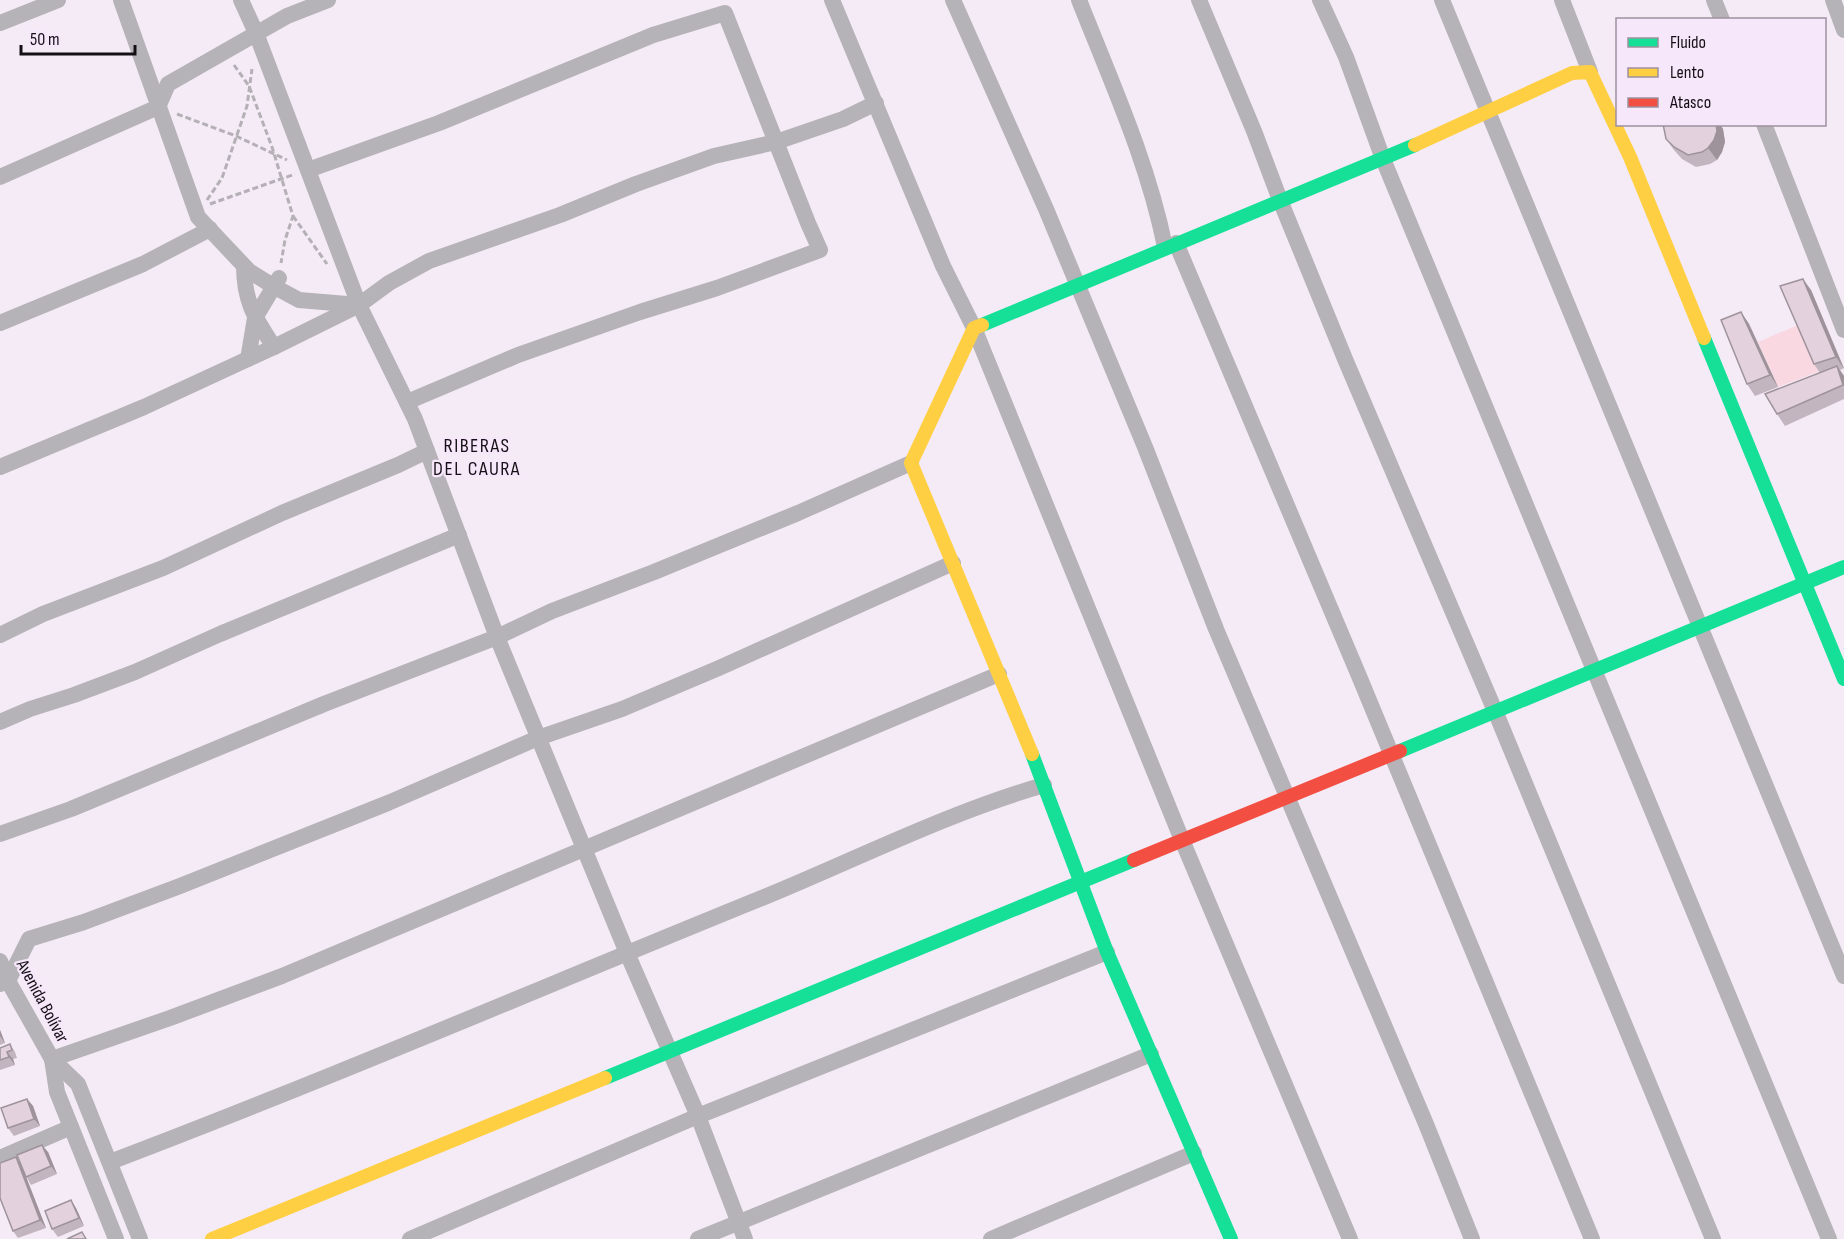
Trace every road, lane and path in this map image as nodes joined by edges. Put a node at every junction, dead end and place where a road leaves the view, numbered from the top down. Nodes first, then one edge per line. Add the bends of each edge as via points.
1 (58, 0) edge
2 (121, 0) edge
3 (241, 0) edge
4 (328, 0) edge
5 (832, 0) edge
6 (953, 0) edge
7 (1079, 0) edge
8 (1199, 0) edge
9 (1320, 0) edge
10 (1442, 0) edge
11 (1562, 0) edge
12 (1714, 0) edge
13 (1833, 0) edge
14 (1721, 18) edge
15 (0, 24) edge
16 (1844, 30) edge
17 (256, 33) junction
18 (219, 54) junction
19 (252, 65) dead end
20 (1590, 72) junction
21 (249, 86) junction
22 (876, 103) junction
23 (158, 107) junction
24 (1488, 110) junction
25 (1765, 126) edge
26 (236, 136) junction
27 (776, 142) junction
28 (1383, 159) junction
29 (308, 170) junction
30 (0, 177) edge
31 (283, 179) junction
32 (1280, 200) junction
33 (194, 210) junction
34 (293, 216) junction
35 (210, 229) junction
36 (1171, 245) junction
37 (244, 266) junction
38 (331, 267) dead end
39 (276, 282) junction
40 (1076, 285) junction
41 (359, 305) junction
42 (255, 318) junction
43 (0, 323) edge
44 (974, 328) junction
45 (1844, 330) edge
46 (274, 347) junction
47 (248, 359) junction
48 (407, 402) junction
49 (427, 451) junction
50 (911, 463) junction
51 (0, 467) edge
52 (459, 535) junction
53 (953, 562) junction
54 (1844, 567) edge
55 (1806, 583) junction
56 (1700, 627) junction
57 (0, 635) edge
58 (497, 637) junction
59 (1596, 671) junction
60 (999, 674) junction
61 (1844, 679) edge
62 (1495, 712) junction
63 (0, 722) edge
64 (538, 738) junction
65 (1392, 754) junction
66 (1044, 785) junction
67 (1286, 798) junction
68 (0, 834) edge
69 (1182, 840) junction
70 (584, 848) junction
71 (1081, 882) junction
72 (1107, 952) junction
73 (627, 953) junction
74 (0, 961) edge
75 (1844, 976) edge
76 (4, 982) edge
77 (671, 1050) junction
78 (1151, 1054) junction
79 (52, 1059) junction
80 (698, 1116) junction
81 (71, 1127) junction
82 (1194, 1153) junction
83 (0, 1158) edge
84 (110, 1162) junction
85 (738, 1223) junction
86 (116, 1239) edge
87 (140, 1239) edge
88 (212, 1239) edge
89 (410, 1239) edge
90 (698, 1239) edge
91 (745, 1239) edge
92 (991, 1239) edge
93 (1231, 1239) edge
94 (1350, 1239) edge
95 (1472, 1239) edge
96 (1592, 1239) edge
97 (1713, 1239) edge
98 (1829, 1239) edge

1 - 15 street
2 - 23 street
3 - 17 street
4 - 17 street
5 - 22 street
6 - 40 street
7 - 36 street
8 - 32 street
9 - 28 street via 1346,57
10 - 24 street
11 - 20 street
12 - 14 street
13 - 16 street
17 - 18 street
17 - 29 street
18 - 21 path via 235,66
18 - 23 street via 168,84
19 - 21 path
20 - 24 street via 1572,73
20 - 55 street via 1630,157
21 - 26 path via 247,106
21 - 31 path
22 - 27 street
22 - 44 street via 942,266
23 - 26 path
23 - 30 street
23 - 33 street
24 - 28 street
24 - 56 street
25 - 45 street
26 - 29 path
26 - 33 path via 222,178 210,198
27 - 29 street via 725,13 653,35 439,123
27 - 41 street via 714,156 429,261 388,283
27 - 48 street via 820,250 518,355
28 - 32 street
28 - 59 street
29 - 31 path
29 - 41 street
31 - 33 path
31 - 34 path
32 - 36 street
32 - 62 street
33 - 35 street
34 - 38 path
34 - 39 path
35 - 37 street
35 - 43 street via 143,264
36 - 40 street
36 - 65 street
37 - 39 street
37 - 42 street via 244,288
39 - 41 street via 299,300
39 - 42 street
40 - 44 street
40 - 67 street
41 - 46 street
41 - 48 street
42 - 46 street
42 - 47 street
44 - 50 street
44 - 69 street
46 - 47 street
47 - 51 street
48 - 49 street
49 - 52 street
49 - 57 street
50 - 53 street
50 - 58 street via 664,568 552,610
52 - 58 street
52 - 63 street via 135,672
53 - 60 street
53 - 64 street via 622,709
54 - 55 street
55 - 56 street
55 - 61 street
56 - 59 street
56 - 75 street
58 - 64 street
58 - 68 street
59 - 62 street
59 - 98 street
60 - 66 street
60 - 70 street
62 - 65 street
62 - 97 street
64 - 70 street
64 - 76 street via 180,886 29,939
65 - 67 street
65 - 96 street
66 - 71 street
66 - 73 street via 969,810
67 - 69 street
67 - 95 street
69 - 71 street
69 - 94 street
70 - 73 street
70 - 79 street via 282,976
71 - 72 street
71 - 77 street
72 - 78 street
72 - 80 street
73 - 77 street
73 - 84 street
74 - 76 street, Avenida Bolívar
76 - 79 street, Avenida Bolívar
77 - 80 street
77 - 88 street
78 - 82 street
78 - 85 street
79 - 81 street via 57,1092
79 - 84 street via 78,1084
80 - 85 street
80 - 89 street
81 - 83 street
81 - 86 street
82 - 92 street
82 - 93 street
84 - 87 street
85 - 90 street
85 - 91 street

